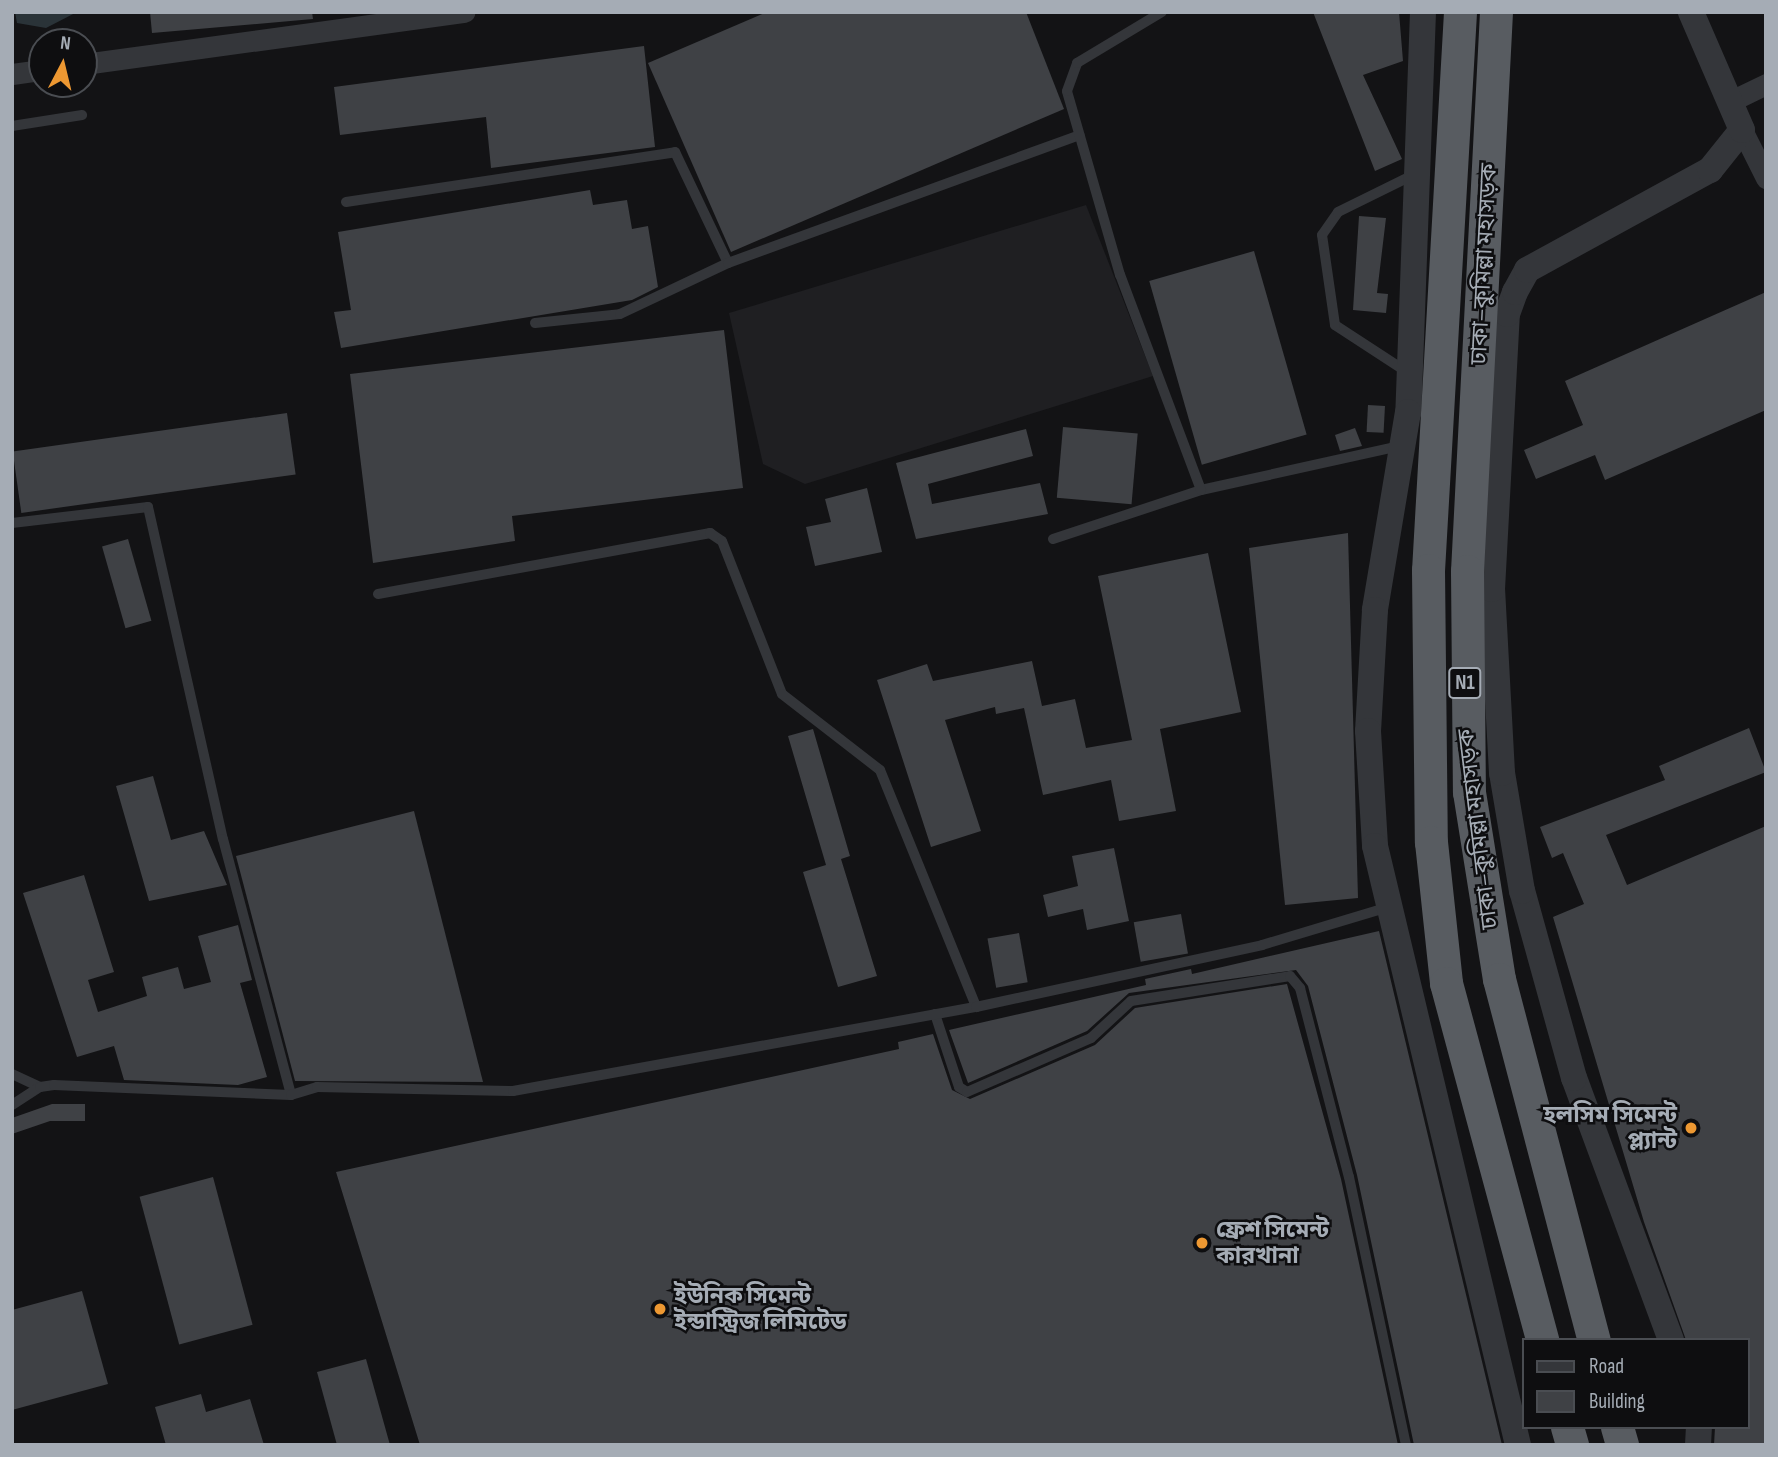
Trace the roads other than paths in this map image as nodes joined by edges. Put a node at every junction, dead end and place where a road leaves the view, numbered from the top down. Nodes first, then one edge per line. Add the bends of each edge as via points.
1 (464, 12) edge
2 (1162, 12) edge
3 (1423, 12) edge
4 (1460, 12) edge
5 (1496, 12) edge
6 (1691, 12) edge
7 (98, 62) edge
8 (1766, 84) edge
9 (1729, 102) junction
10 (82, 115) dead end
11 (12, 126) edge
12 (1742, 130) junction
13 (1079, 135) junction
14 (1417, 173) junction
15 (1766, 178) edge
16 (346, 202) dead end
17 (728, 263) junction
18 (535, 323) dead end
19 (1409, 374) junction
20 (1402, 446) junction
21 (1201, 490) junction
22 (12, 523) edge
23 (1053, 539) dead end
24 (378, 594) dead end
25 (1389, 907) junction
26 (976, 1007) junction
27 (934, 1014) junction
28 (12, 1074) edge
29 (40, 1087) junction
30 (291, 1095) junction
31 (12, 1105) edge
32 (1541, 1338) edge
33 (1593, 1338) edge
34 (1670, 1338) edge
35 (1406, 1445) edge
36 (1518, 1445) edge

1 - 7 street
2 - 13 lane via 1077,63 1066,91
3 - 14 street
4 - 32 highway, ঢাকা–কুমিল্লা মহাসড়ক / N1 via 1428,570 1431,842 1446,983
5 - 33 highway, ঢাকা–কুমিল্লা মহাসড়ক / N1 via 1467,571 1469,792 1499,979
6 - 9 street
8 - 9 street
9 - 12 street
10 - 11 lane
12 - 15 street
12 - 34 street via 1710,170 1666,200 1527,270 1507,314 1492,589 1504,786 1546,987
13 - 17 lane
13 - 21 lane via 1120,275
14 - 19 street
14 - 19 lane via 1338,212 1322,235 1335,325
16 - 17 lane via 675,152
17 - 18 lane via 620,314
19 - 20 street
20 - 21 lane
20 - 25 street via 1375,610 1368,731 1375,846
21 - 23 lane
22 - 30 lane via 148,507 223,839
24 - 26 lane via 710,533 722,541 782,694 880,770
25 - 26 lane via 1262,945
25 - 36 street
26 - 27 lane
27 - 30 lane via 513,1091 317,1087
27 - 35 lane via 958,1087 967,1092 1091,1038 1131,1001 1290,976 1300,988 1349,1177
28 - 29 lane
29 - 30 lane
29 - 31 lane

